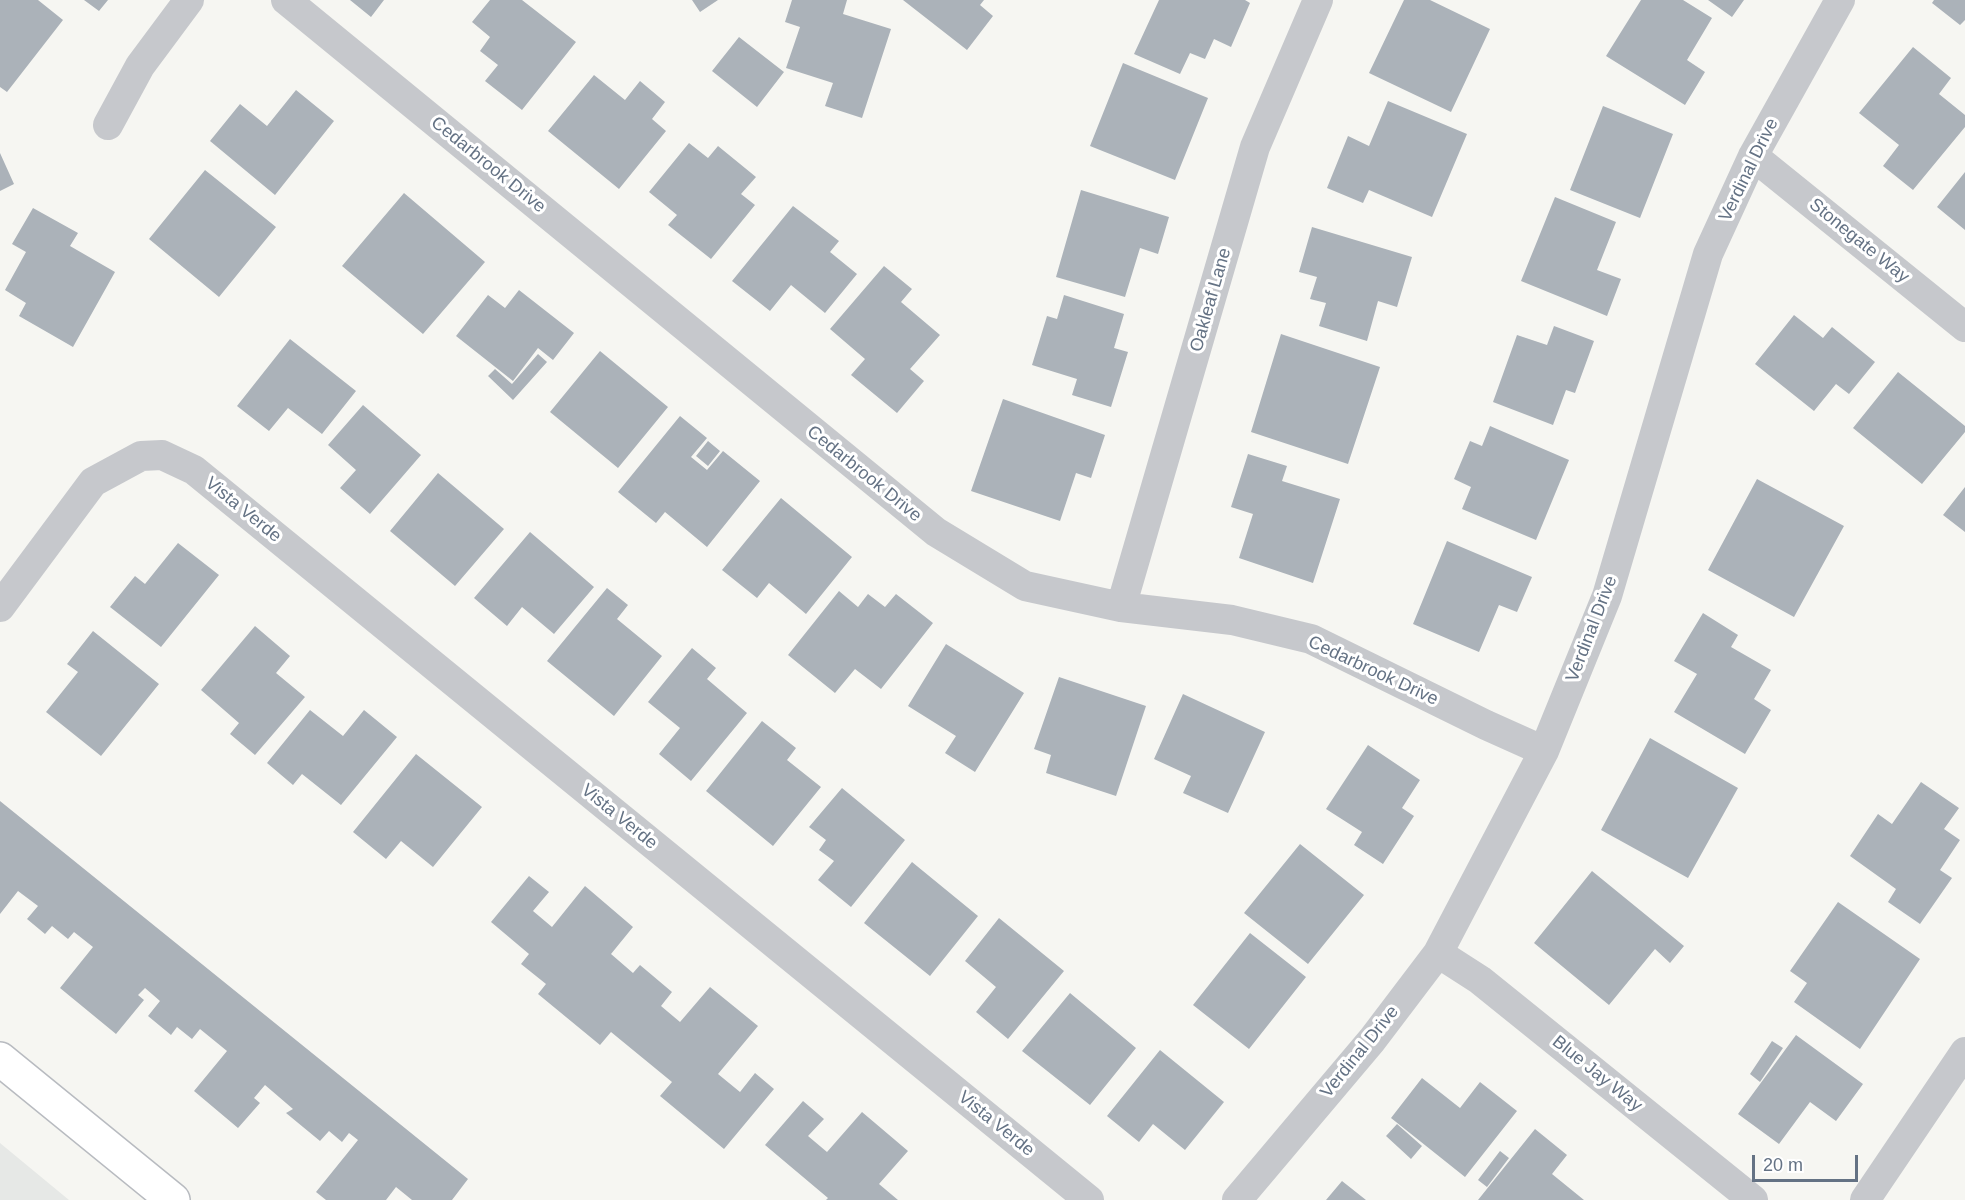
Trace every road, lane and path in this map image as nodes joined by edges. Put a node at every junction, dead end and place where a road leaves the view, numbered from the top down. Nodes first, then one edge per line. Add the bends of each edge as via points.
1 (189, 0) edge
2 (286, 0) edge
3 (1318, 0) edge
4 (1840, 0) edge
5 (108, 125) dead end
6 (1753, 156) junction
7 (1965, 327) edge
8 (0, 607) edge
9 (1122, 607) junction
10 (1544, 751) junction
11 (1438, 953) junction
12 (1965, 1052) edge
13 (0, 1059) edge
14 (173, 1200) edge
15 (1089, 1200) edge
16 (1237, 1200) edge
17 (1753, 1200) edge
18 (1865, 1200) edge

1 - 5 street via 140,66
2 - 9 street, Cedarbrook Drive via 936,532 1025,586
3 - 9 street, Oakleaf Lane via 1255,147
4 - 6 street, Verdinal Drive
6 - 7 street, Stonegate Way
6 - 10 street, Verdinal Drive via 1708,254 1607,596
8 - 15 street, Vista Verde via 93,482 141,456 162,455 194,470
9 - 10 street, Cedarbrook Drive via 1232,620 1311,639
10 - 11 street, Verdinal Drive
11 - 16 street, Verdinal Drive via 1372,1040
11 - 17 street, Blue Jay Way via 1480,980
12 - 18 street
13 - 14 main road

